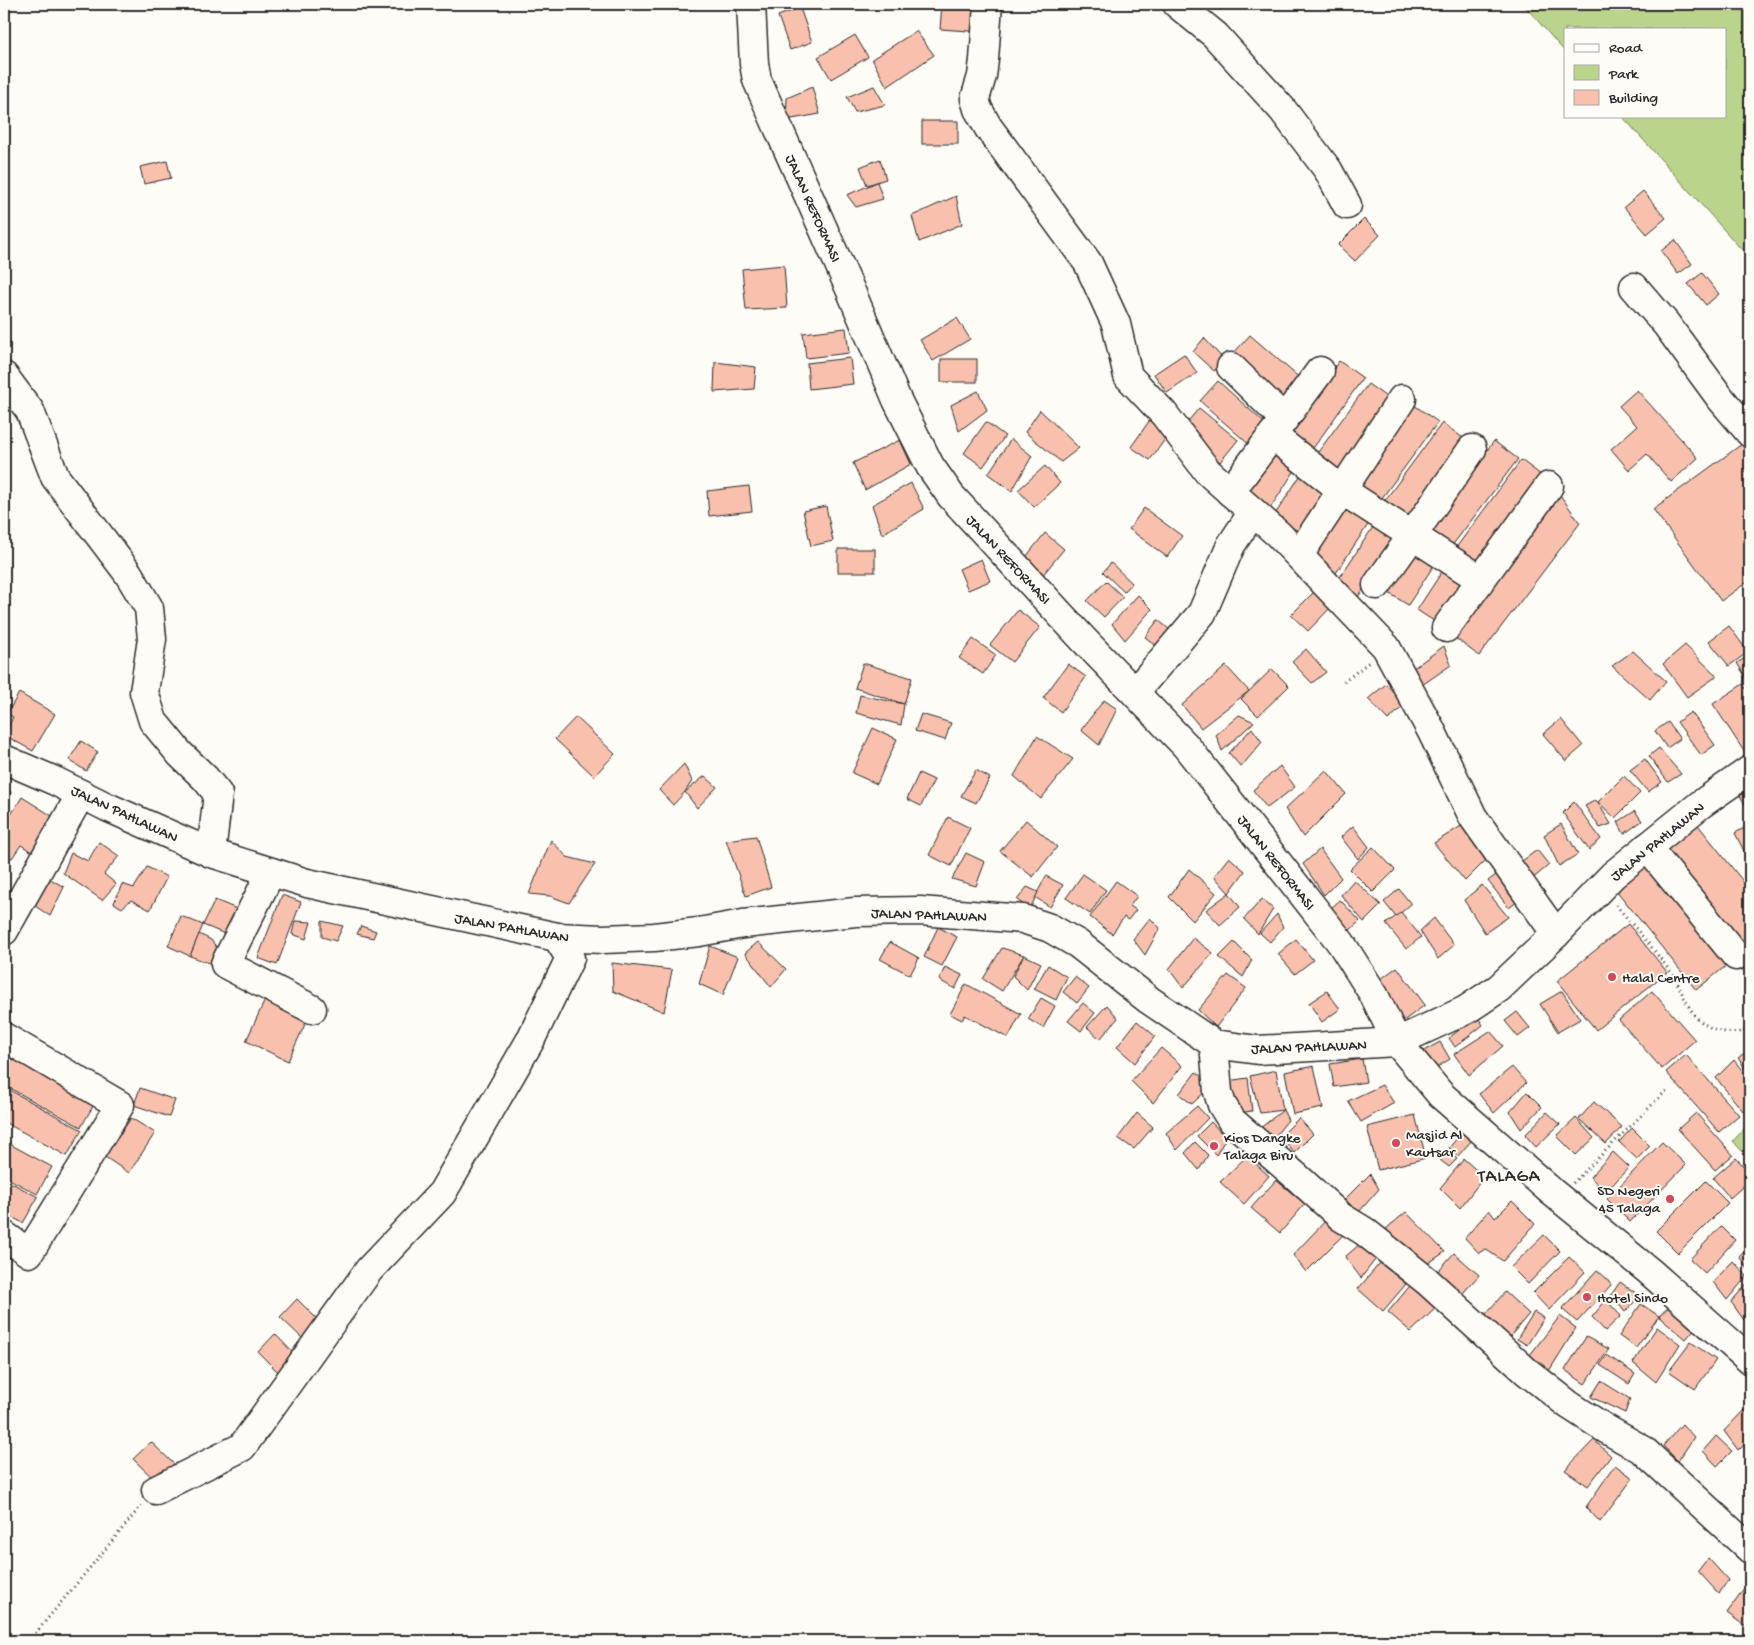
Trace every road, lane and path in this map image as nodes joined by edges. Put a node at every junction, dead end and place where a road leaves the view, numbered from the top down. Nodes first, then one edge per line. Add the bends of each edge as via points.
1 (988, 4) edge
2 (1177, 4) edge
3 (758, 8) edge
4 (1348, 205) dead end
5 (1634, 287) dead end
6 (1231, 367) dead end
7 (1320, 371) dead end
8 (4, 376) edge
9 (1402, 399) dead end
10 (1278, 427) junction
11 (1750, 433) edge
12 (1472, 449) dead end
13 (1549, 486) dead end
14 (1343, 491) junction
15 (1230, 492) junction
16 (1254, 512) junction
17 (1412, 536) junction
18 (1299, 555) junction
19 (1480, 579) junction
20 (1377, 585) dead end
21 (1446, 628) dead end
22 (1386, 647) junction
23 (1344, 682) dead end
24 (1135, 692) junction
25 (4, 759) edge
26 (1750, 770) edge
27 (81, 794) junction
28 (1647, 847) junction
29 (211, 853) junction
30 (271, 872) junction
31 (1602, 886) junction
32 (4, 931) edge
33 (1556, 934) junction
34 (557, 937) junction
35 (1736, 956) dead end
36 (312, 1009) dead end
37 (1750, 1028) edge
38 (4, 1037) edge
39 (1397, 1042) junction
40 (1214, 1044) junction
41 (1668, 1089) dead end
42 (1559, 1197) junction
43 (4, 1235) edge
44 (1750, 1360) edge
45 (156, 1490) joint
46 (1750, 1549) edge
47 (29, 1641) edge

1 - 15 street via 983,68 975,99 978,109 1088,263 1116,324 1128,376 1164,414 1208,472
2 - 4 street via 1215,35 1282,109 1328,170
3 - 24 street, JALAN REFORMASI via 757,80 897,400 930,466 951,496
5 - 11 street
6 - 10 street
7 - 10 street
8 - 29 street via 30,410 55,477 128,573 149,608 152,639 144,692 153,721 218,794
9 - 14 street
10 - 14 street
10 - 15 street
12 - 17 street
13 - 19 street
14 - 17 street
14 - 18 street
15 - 16 street
16 - 18 street
16 - 24 street via 1231,546 1202,613
17 - 19 street
17 - 20 street
18 - 22 street
19 - 21 street
22 - 23 path
22 - 33 street via 1473,818
24 - 39 street, JALAN REFORMASI via 1186,746 1341,943 1374,996
25 - 27 street, JALAN PAHLAWAN
26 - 28 street, JALAN PAHLAWAN
27 - 29 street, JALAN PAHLAWAN
27 - 32 street
28 - 31 street, JALAN PAHLAWAN
28 - 35 street
29 - 30 street, JALAN PAHLAWAN
30 - 34 street, JALAN PAHLAWAN via 307,883
30 - 36 street via 225,964
31 - 33 street, JALAN PAHLAWAN
31 - 37 path via 1673,975 1693,1013 1706,1025 1724,1032 1744,1032
33 - 39 street, JALAN PAHLAWAN via 1499,988 1466,1010
34 - 40 street, JALAN PAHLAWAN via 654,937 855,912 920,911 1023,918 1078,944 1149,1000
34 - 45 street via 570,958 530,1041 442,1193 369,1270 242,1447
38 - 43 street via 120,1105 29,1253
39 - 40 street, JALAN PAHLAWAN via 1258,1050
39 - 42 street, JALAN REFORMASI via 1441,1095
40 - 46 street via 1218,1092 1232,1121 1341,1217 1427,1281 1568,1405 1643,1450
41 - 42 path
42 - 44 street, JALAN REFORMASI
45 - 47 path

